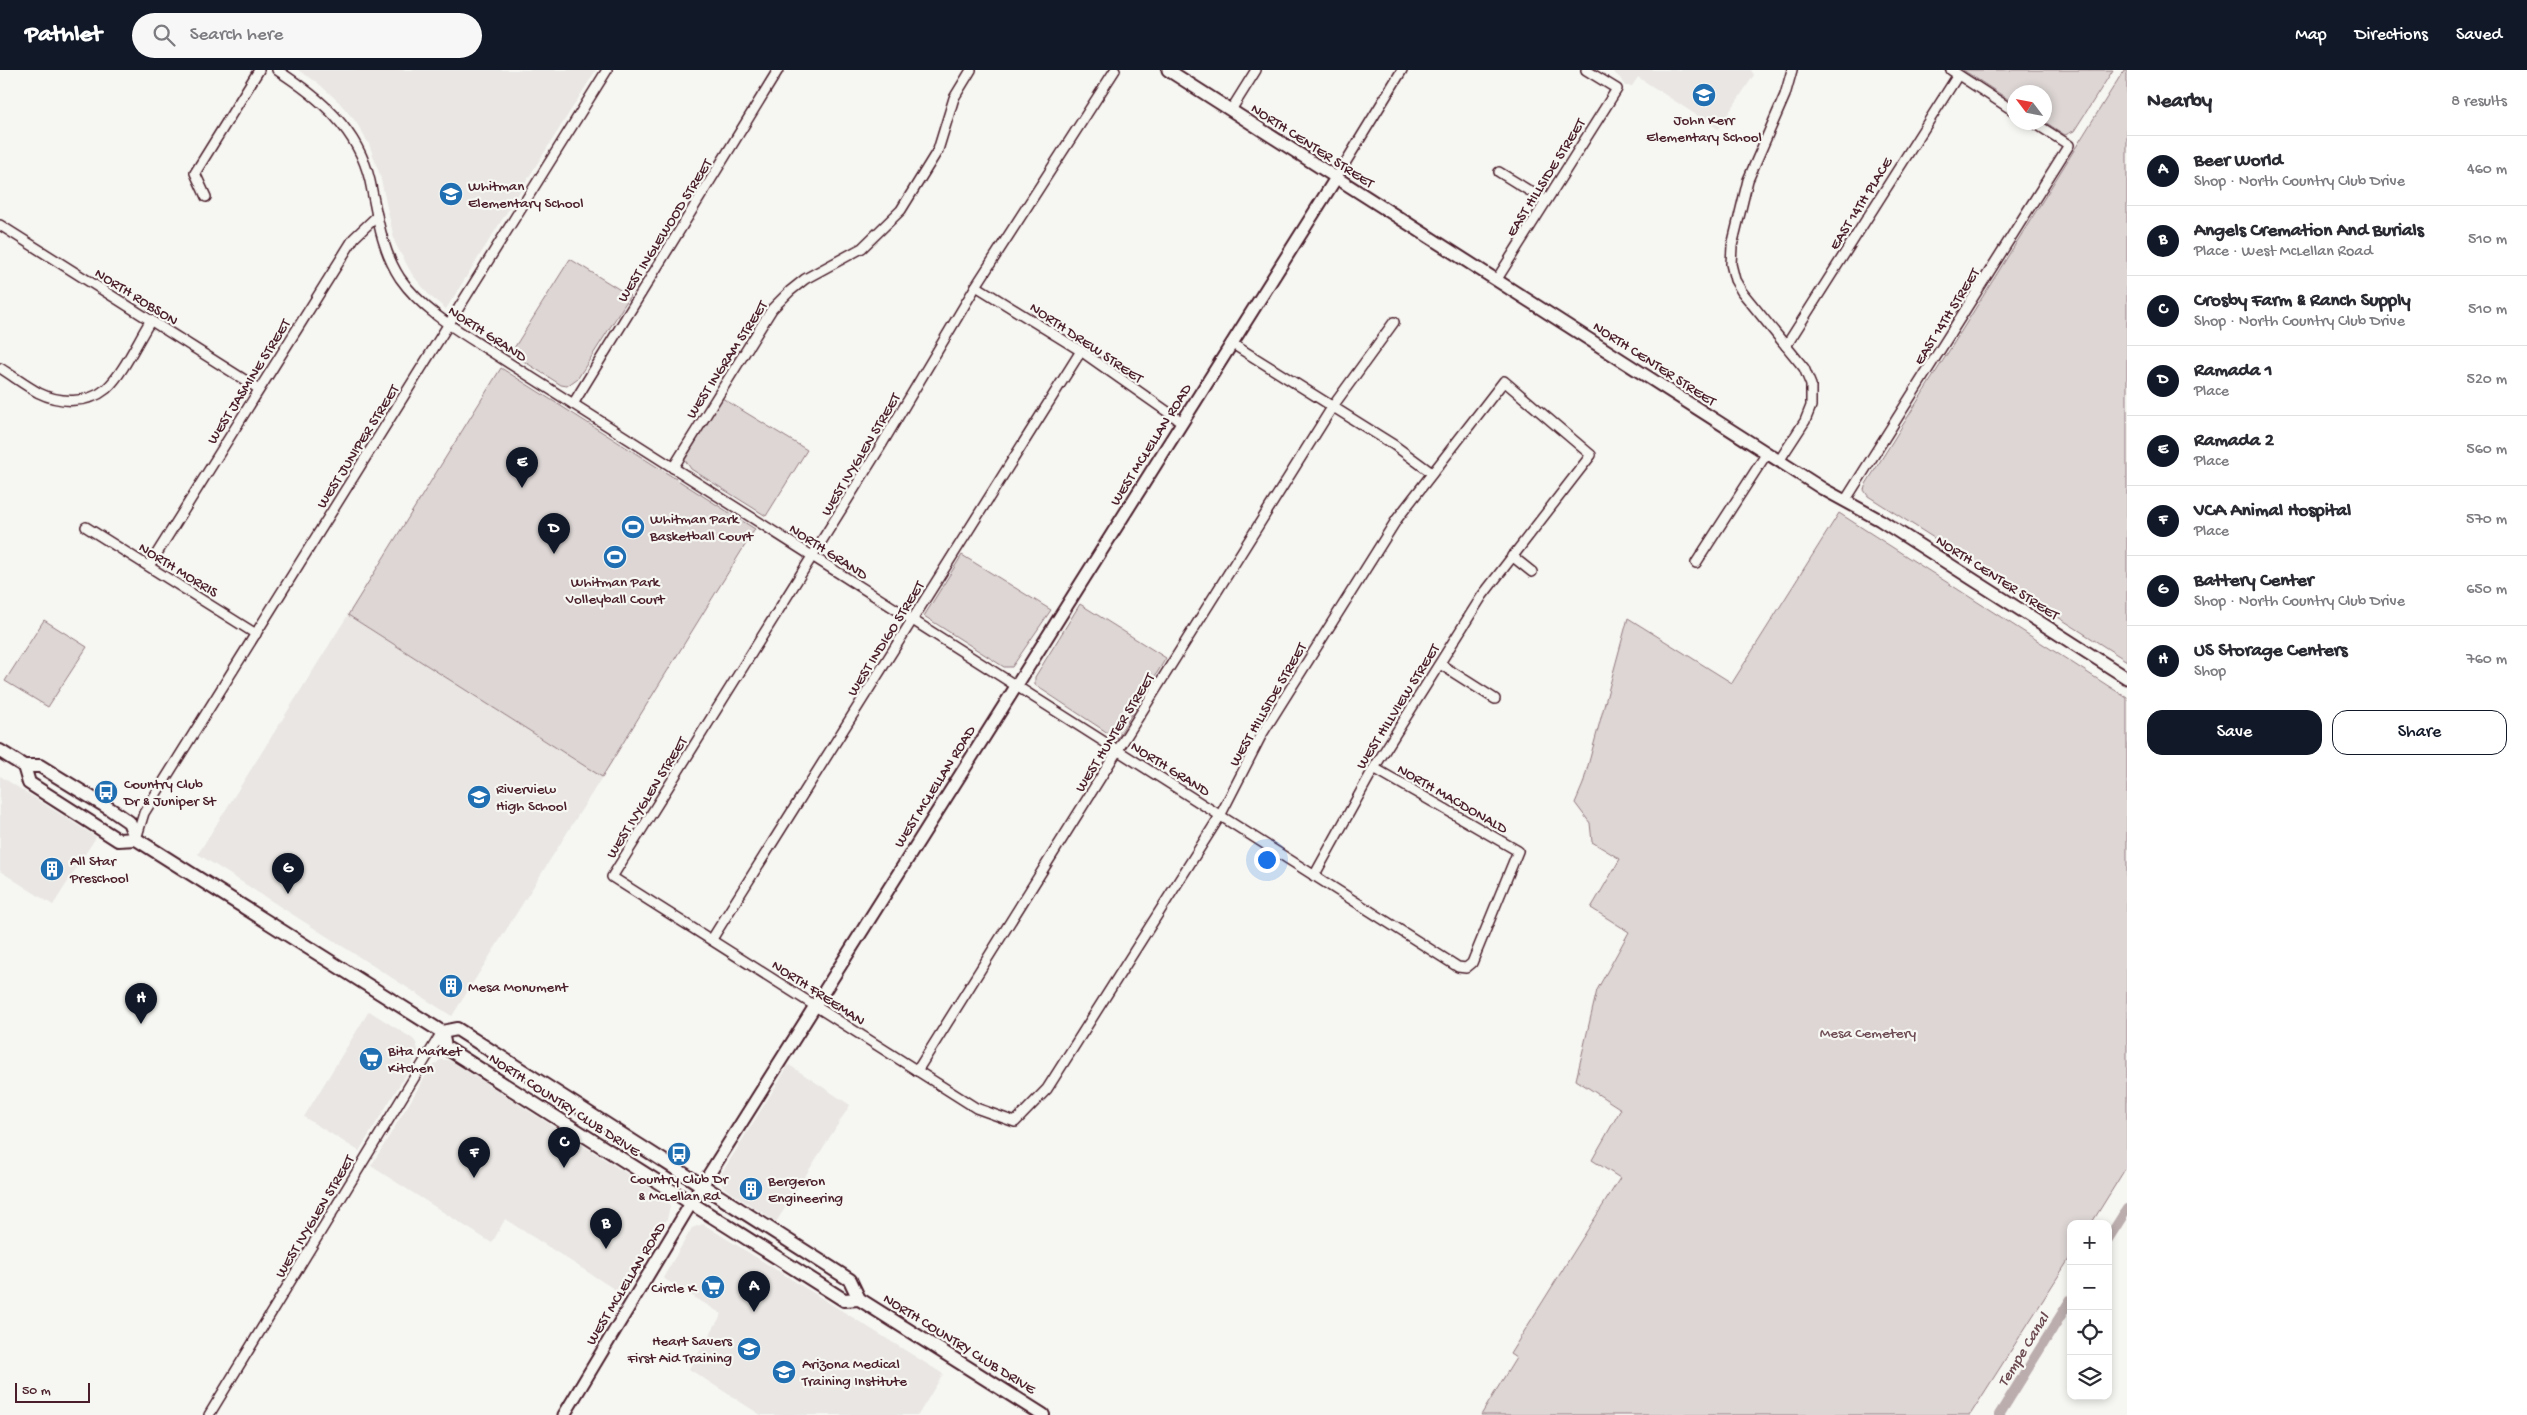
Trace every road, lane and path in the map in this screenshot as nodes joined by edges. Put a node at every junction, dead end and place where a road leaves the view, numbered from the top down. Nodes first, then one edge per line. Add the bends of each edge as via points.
1 (259, 70) edge
2 (277, 70) edge
3 (607, 70) edge
4 (778, 70) edge
5 (971, 70) edge
6 (1115, 70) edge
7 (1168, 70) edge
8 (1256, 70) edge
9 (1402, 70) edge
10 (1586, 70) edge
11 (1792, 70) edge
12 (1954, 72) edge
13 (2007, 106) edge
14 (1231, 110) junction
15 (2046, 130) edge
16 (1499, 172) dead end
17 (1336, 178) junction
18 (206, 196) dead end
19 (1546, 202) junction
20 (376, 216) junction
21 (0, 225) edge
22 (1497, 279) junction
23 (976, 286) junction
24 (151, 320) junction
25 (1394, 322) dead end
26 (449, 324) junction
27 (1231, 343) junction
28 (1786, 346) junction
29 (1081, 351) junction
30 (0, 368) edge
31 (259, 389) junction
32 (573, 404) junction
33 (1333, 406) junction
34 (1182, 422) junction
35 (1767, 453) junction
36 (1591, 455) joint
37 (1779, 461) junction
38 (673, 468) junction
39 (1432, 473) junction
40 (1845, 501) junction
41 (86, 527) dead end
42 (1512, 556) junction
43 (813, 557) junction
44 (1696, 563) dead end
45 (149, 566) junction
46 (1532, 572) dead end
47 (912, 620) junction
48 (256, 634) junction
49 (1440, 664) junction
50 (2127, 678) edge
51 (1014, 686) junction
52 (1495, 699) dead end
53 (0, 751) edge
54 (1118, 752) junction
55 (24, 766) junction
56 (1374, 768) junction
57 (1220, 816) junction
58 (136, 839) junction
59 (1314, 876) junction
60 (612, 877) joint
61 (712, 939) junction
62 (1466, 968) joint
63 (814, 1005) junction
64 (442, 1032) junction
65 (917, 1071) junction
66 (1015, 1122) joint
67 (702, 1185) junction
68 (691, 1203) junction
69 (860, 1299) junction
70 (209, 1415) edge
71 (564, 1415) edge
72 (1043, 1415) edge

1 - 18 street via 195,173
2 - 20 street, NORTH GRAND via 310,91 346,127 359,150 369,179
3 - 26 street, WEST JUNIPER STREET
4 - 32 street, WEST INGLEWOOD STREET
5 - 38 street, WEST INGRAM STREET via 954,98 938,150 907,202 862,248 806,279 772,309
6 - 23 street, WEST IVYGLEN STREET
7 - 14 street, NORTH CENTER STREET
8 - 14 street
9 - 17 street
10 - 19 street, EAST HILLSIDE STREET via 1617,90
11 - 28 street via 1785,95 1748,180 1732,246 1731,264 1734,280 1742,292
12 - 13 street
12 - 28 street, EAST 14TH PLACE
14 - 17 street, NORTH CENTER STREET
15 - 40 street, EAST 14TH STREET via 2069,145
16 - 19 street
17 - 22 street, NORTH CENTER STREET
17 - 27 street, WEST MCLELLAN ROAD
19 - 22 street, EAST HILLSIDE STREET
20 - 26 street, NORTH GRAND via 385,248 400,278 423,305
20 - 31 street, WEST JASMINE STREET via 354,238
21 - 24 street, NORTH ROBSON
22 - 35 street, NORTH CENTER STREET
23 - 29 street, NORTH DREW STREET
23 - 43 street, WEST IVYGLEN STREET
24 - 30 street via 105,389 86,399 63,401 41,394
24 - 31 street, NORTH ROBSON
25 - 33 street, WEST HUNTER STREET
26 - 32 street, NORTH GRAND
26 - 48 street, WEST JUNIPER STREET
27 - 33 street
27 - 34 street, WEST MCLELLAN ROAD
28 - 37 street via 1804,368 1811,385 1811,406
29 - 34 street, NORTH DREW STREET
29 - 47 street, WEST INDIGO STREET
31 - 45 street, WEST JASMINE STREET
32 - 38 street, NORTH GRAND
33 - 39 street
33 - 54 street, WEST HUNTER STREET
34 - 51 street, WEST MCLELLAN ROAD
35 - 37 street, NORTH CENTER STREET
35 - 44 street
36 - 39 street, WEST HILLSIDE STREET via 1504,381
36 - 42 street, WEST HILLVIEW STREET
37 - 40 street, NORTH CENTER STREET
38 - 43 street, NORTH GRAND
39 - 57 street, WEST HILLSIDE STREET via 1396,519 1262,734
40 - 50 street, NORTH CENTER STREET via 1880,520
41 - 45 street, NORTH MORRIS
42 - 46 street
42 - 49 street, WEST HILLVIEW STREET via 1482,596
43 - 47 street, NORTH GRAND
43 - 60 street, WEST IVYGLEN STREET
45 - 48 street, NORTH MORRIS
47 - 51 street, NORTH GRAND
47 - 61 street, WEST INDIGO STREET
48 - 58 street, WEST JUNIPER STREET via 144,813
49 - 52 street
49 - 56 street, WEST HILLVIEW STREET
51 - 54 street, NORTH GRAND
51 - 63 street, WEST MCLELLAN ROAD
53 - 55 main road, NORTH COUNTRY CLUB DRIVE
54 - 57 street, NORTH GRAND
54 - 65 street, WEST HUNTER STREET
55 - 58 main road, NORTH COUNTRY CLUB DRIVE via 40,766 110,809 129,822
55 - 58 main road, NORTH COUNTRY CLUB DRIVE via 29,783 118,840
56 - 59 street, WEST HILLVIEW STREET
56 - 62 street, NORTH MACDONALD via 1518,852 1472,963
57 - 59 street, NORTH GRAND
57 - 66 street, WEST HILLSIDE STREET via 1047,1089
58 - 64 main road, NORTH COUNTRY CLUB DRIVE
59 - 62 street, NORTH GRAND
60 - 61 street, NORTH FREEMAN
61 - 63 street, NORTH FREEMAN
63 - 65 street, NORTH FREEMAN
63 - 67 street, WEST MCLELLAN ROAD
64 - 67 main road, NORTH COUNTRY CLUB DRIVE via 457,1029
64 - 68 main road, NORTH COUNTRY CLUB DRIVE via 445,1047
64 - 70 street, WEST IVYGLEN STREET
65 - 66 street, NORTH FREEMAN via 976,1108
67 - 68 street, WEST MCLELLAN ROAD
67 - 69 main road, NORTH COUNTRY CLUB DRIVE via 850,1280
68 - 69 main road, NORTH COUNTRY CLUB DRIVE via 844,1300
68 - 71 street, WEST MCLELLAN ROAD
69 - 72 main road, NORTH COUNTRY CLUB DRIVE

